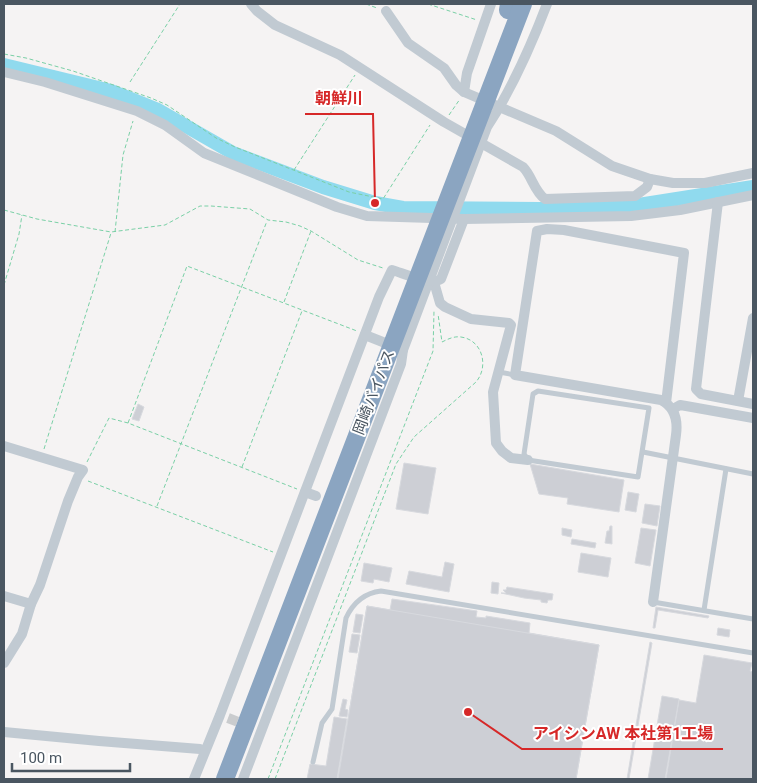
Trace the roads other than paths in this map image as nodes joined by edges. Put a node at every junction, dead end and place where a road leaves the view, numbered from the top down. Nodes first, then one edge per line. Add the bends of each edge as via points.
1 (251, 4) edge
2 (529, 4) edge
3 (547, 4) edge
4 (508, 5) edge
5 (386, 11) dead end
6 (500, 64) junction
7 (4, 72) edge
8 (464, 92) junction
9 (500, 107) junction
10 (753, 174) edge
11 (650, 179) junction
12 (753, 195) edge
13 (718, 202) junction
14 (464, 219) junction
15 (434, 282) junction
16 (399, 311) junction
17 (753, 318) edge
18 (389, 342) junction
19 (499, 372) junction
20 (515, 375) junction
21 (738, 401) junction
22 (753, 404) edge
23 (670, 406) junction
24 (753, 418) edge
25 (4, 446) edge
26 (643, 452) junction
27 (673, 459) junction
28 (528, 460) junction
29 (726, 469) junction
30 (753, 474) edge
31 (305, 492) junction
32 (316, 496) dead end
33 (4, 596) edge
34 (653, 602) joint
35 (31, 604) junction
36 (704, 610) junction
37 (753, 620) edge
38 (753, 653) edge
39 (4, 663) edge
40 (4, 732) edge
41 (200, 749) dead end
42 (313, 762) dead end
43 (206, 778) edge
44 (243, 779) edge

1 - 11 street via 275,25 340,56 523,167 545,199 635,196
2 - 6 highway
3 - 9 street
4 - 6 highway, 岡崎バイパス
4 - 8 street via 485,23 467,73
4 - 16 highway, 岡崎バイパス
5 - 8 street via 408,43 444,68
6 - 16 highway, 岡崎バイパス
7 - 14 street via 137,110 204,153 367,216
8 - 9 street
9 - 11 street via 556,131 612,166
9 - 18 street via 487,127
10 - 11 street via 705,183
12 - 13 street
13 - 14 street via 631,216
13 - 21 street via 696,389 701,394
14 - 15 street via 440,279
15 - 18 street via 392,270 379,297
15 - 19 street via 440,303 445,307 470,319 512,325
16 - 18 highway, 岡崎バイパス
17 - 21 street
18 - 31 street
18 - 43 highway, 岡崎バイパス
18 - 44 street via 401,364 342,507 258,730
19 - 20 lane
19 - 28 street via 493,392 496,443 511,458
20 - 23 street via 656,398
20 - 23 street via 536,231 564,230 684,253
21 - 22 street
23 - 24 street
23 - 27 street via 678,426
25 - 35 street via 80,473
26 - 27 lane
26 - 28 lane via 638,477
26 - 28 lane via 649,408 538,391 533,394 524,454
27 - 29 lane
27 - 34 street
29 - 30 lane
29 - 36 lane
31 - 32 street
31 - 43 street via 224,717
33 - 35 street
34 - 36 lane
35 - 39 street via 22,634
36 - 37 lane
38 - 42 lane via 373,592 361,598 346,618 332,709 322,723
40 - 41 street

